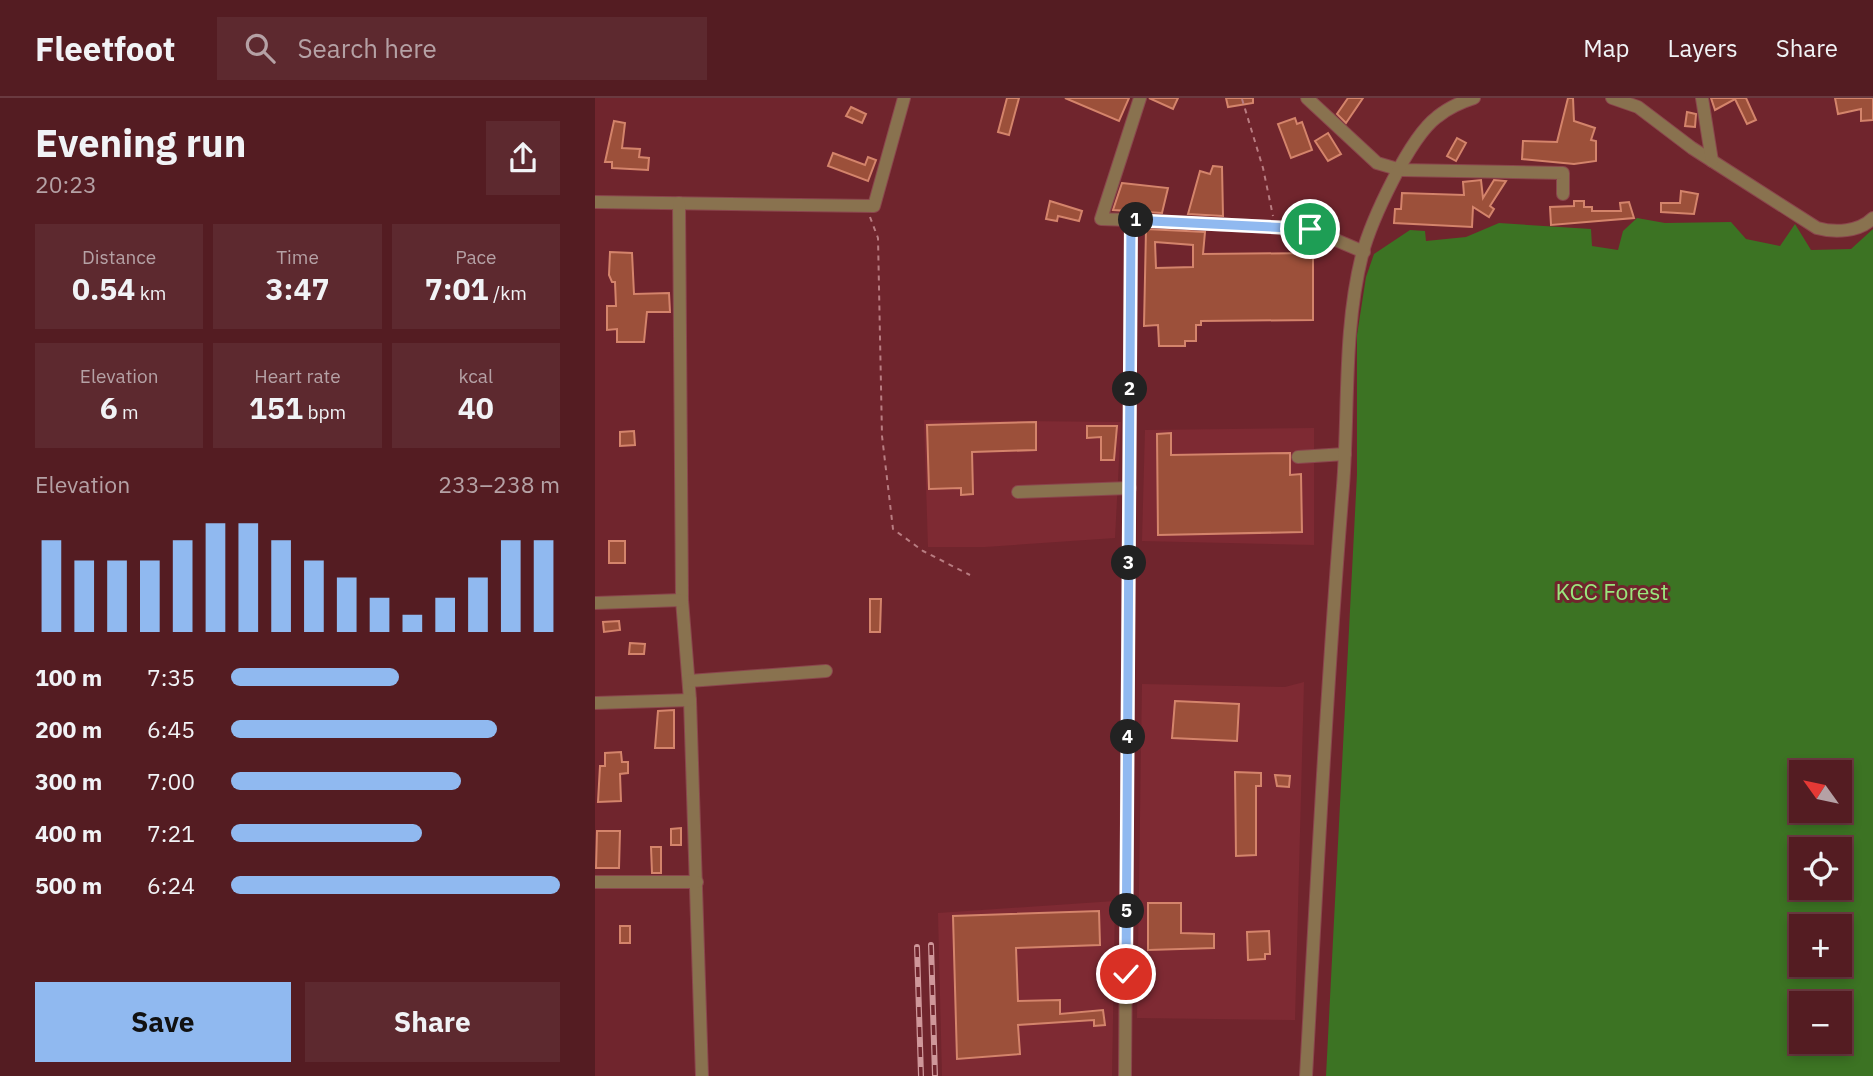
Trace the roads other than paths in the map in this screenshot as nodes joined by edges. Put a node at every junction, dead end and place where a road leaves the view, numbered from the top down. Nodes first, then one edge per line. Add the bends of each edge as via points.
1 (904, 98) edge
2 (1140, 98) edge
3 (1307, 98) edge
4 (1474, 98) edge
5 (1612, 98) edge
6 (1702, 98) edge
7 (1635, 103) edge
8 (1712, 160) junction
9 (1401, 170) junction
10 (1563, 194) dead end
11 (595, 202) edge
12 (679, 203) junction
13 (1873, 218) edge
14 (1131, 220) junction
15 (1364, 251) junction
16 (1345, 454) junction
17 (1299, 457) dead end
18 (1129, 488) junction
19 (1018, 492) dead end
20 (682, 600) junction
21 (595, 603) edge
22 (826, 671) dead end
23 (689, 681) junction
24 (690, 700) junction
25 (595, 703) edge
26 (595, 881) edge
27 (697, 882) junction
28 (702, 1076) edge
29 (1125, 1076) edge
30 (1306, 1076) edge

1 - 12 street via 873,206
2 - 14 street via 1101,219
3 - 9 street via 1377,163
4 - 9 street via 1435,118
5 - 7 street
6 - 8 street
7 - 8 street
8 - 13 street via 1817,228 1845,230 1866,225
9 - 10 street via 1563,173
9 - 15 street via 1372,225
11 - 12 street
12 - 20 street
14 - 15 street via 1310,229
14 - 18 street
15 - 16 street via 1348,341
16 - 17 street
16 - 30 street
18 - 19 street
18 - 29 street
20 - 21 street
20 - 23 street
22 - 23 street
23 - 24 street
24 - 25 street
24 - 27 street
26 - 27 street
27 - 28 street

